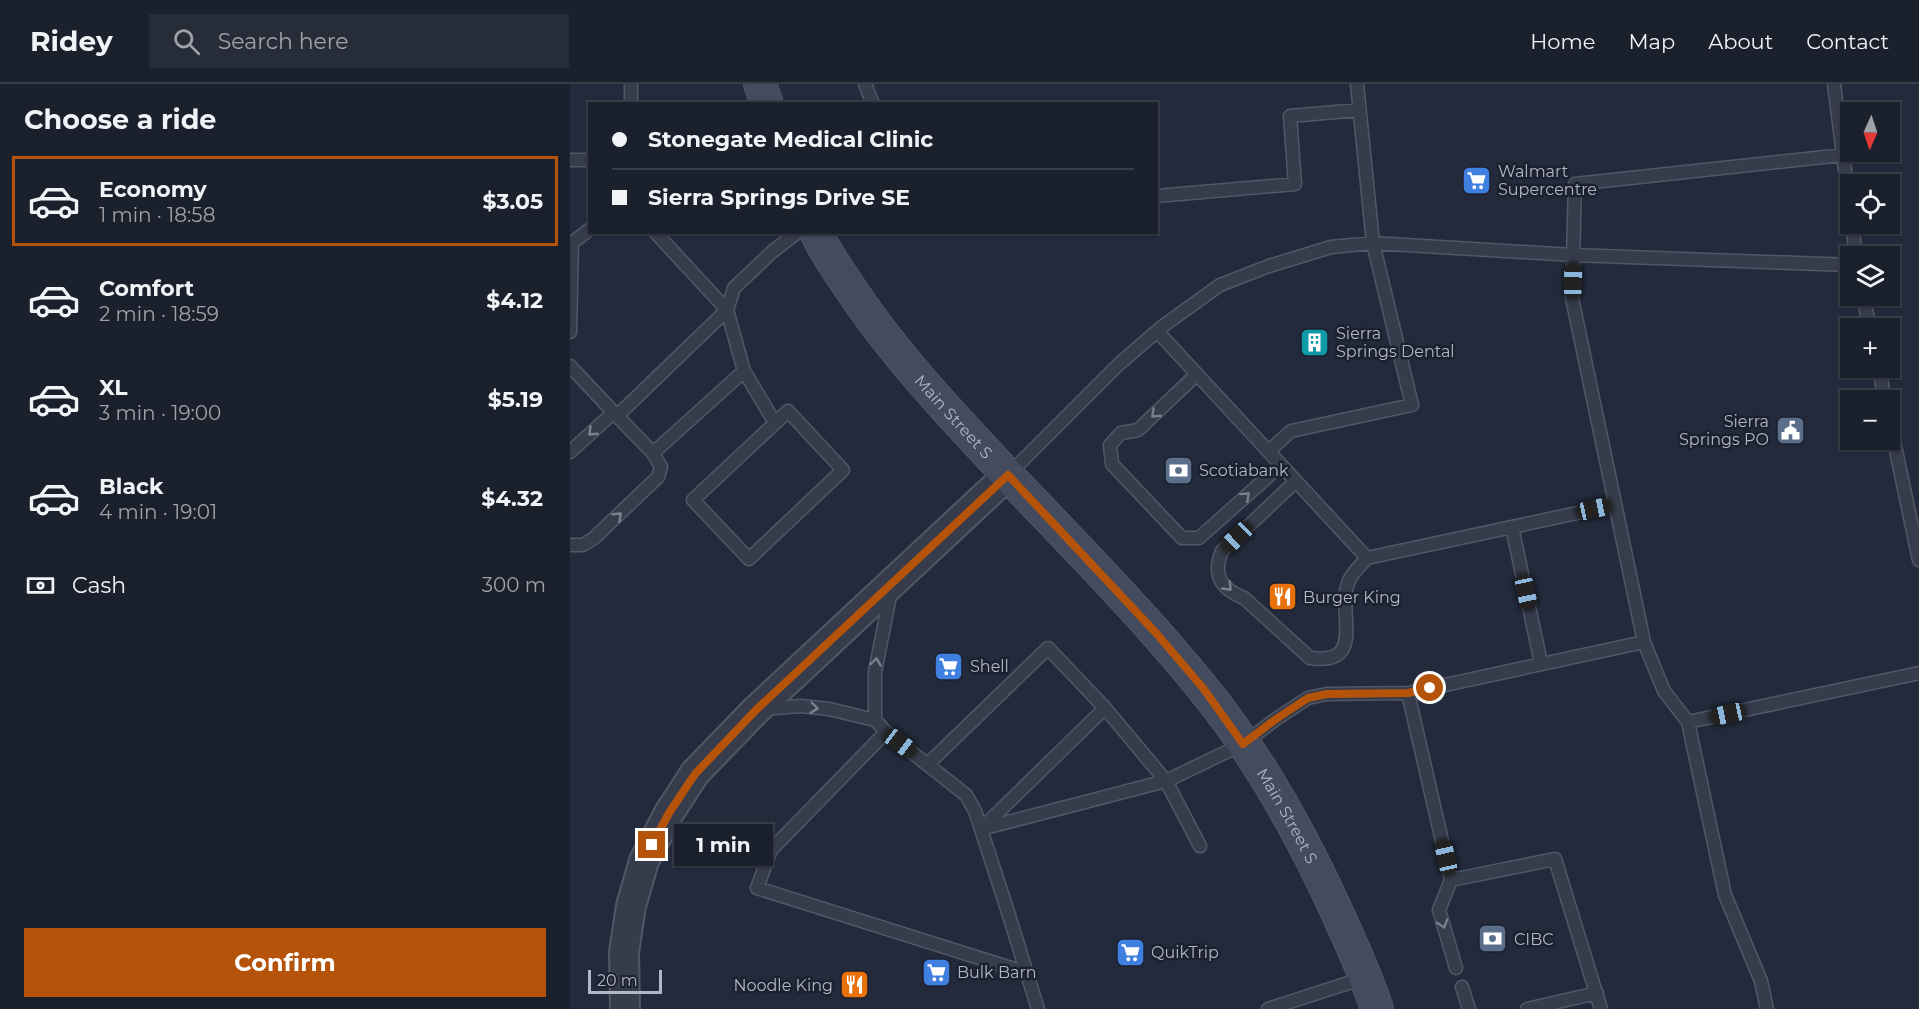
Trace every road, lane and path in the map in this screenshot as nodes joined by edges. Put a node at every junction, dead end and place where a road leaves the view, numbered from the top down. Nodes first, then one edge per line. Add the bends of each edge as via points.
1 (631, 84) edge
2 (760, 84) edge
3 (865, 84) edge
4 (1357, 84) edge
5 (1834, 84) edge
6 (631, 102) edge
7 (766, 102) edge
8 (872, 102) edge
9 (1359, 110) junction
10 (1840, 131) edge
11 (1840, 155) edge
12 (570, 160) edge
13 (588, 160) edge
14 (1158, 196) edge
15 (588, 231) edge
16 (657, 234) edge
17 (795, 234) edge
18 (817, 234) edge
19 (1373, 243) junction
20 (1573, 255) junction
21 (1840, 265) edge
22 (727, 310) junction
23 (1157, 331) junction
24 (570, 332) edge
25 (570, 366) edge
26 (744, 371) junction
27 (1197, 374) junction
28 (616, 414) junction
29 (775, 423) junction
30 (1896, 450) edge
31 (1269, 451) junction
32 (570, 452) edge
33 (653, 453) junction
34 (1281, 465) junction
35 (1008, 475) junction
36 (1296, 481) junction
37 (1615, 505) junction
38 (1512, 527) junction
39 (570, 545) edge
40 (1367, 558) junction
41 (1919, 560) edge
42 (892, 584) junction
43 (1644, 642) junction
44 (1541, 663) junction
45 (1919, 674) edge
46 (1408, 693) junction
47 (1105, 708) junction
48 (756, 710) junction
49 (874, 720) junction
50 (1688, 722) junction
51 (886, 732) junction
52 (1243, 744) junction
53 (928, 764) junction
54 (1166, 782) junction
55 (981, 829) junction
56 (1200, 846) dead end
57 (1451, 880) junction
58 (1456, 968) dead end
59 (1027, 973) junction
60 (1367, 978) junction
61 (1462, 987) dead end
62 (1597, 993) junction
63 (625, 1009) edge
64 (1038, 1009) edge
65 (1268, 1009) edge
66 (1377, 1009) edge
67 (1469, 1009) edge
68 (1527, 1009) edge
69 (1601, 1009) edge
70 (1767, 1009) edge

1 - 6 lane
2 - 7 main road
3 - 8 lane
4 - 9 lane
5 - 10 lane
9 - 14 lane via 1290,116 1295,184
9 - 19 lane
11 - 20 lane via 1575,184
12 - 13 lane
15 - 24 lane via 572,243
16 - 22 lane
17 - 22 lane via 734,288
18 - 35 main road, Main Street S via 890,345
19 - 20 lane
19 - 23 lane via 1331,247 1220,285
19 - 31 lane via 1412,405 1291,431
20 - 21 lane
20 - 37 lane via 1572,298
22 - 26 lane
22 - 28 lane
23 - 27 lane
23 - 35 lane
25 - 28 lane
26 - 29 lane
26 - 33 lane
27 - 31 lane
27 -> 34 lane via 1138,430 1121,433 1110,445 1112,464 1182,538 1199,538
28 -> 32 lane
28 - 33 lane
29 - 29 lane via 788,411 843,470 749,559 693,500
30 - 41 lane
31 - 34 lane
39 -> 33 lane via 583,545 594,537 658,477 661,467
34 - 36 lane
35 - 42 street
35 - 52 main road, Main Street S via 1156,633 1203,688
36 - 40 lane
36 -> 40 lane via 1222,551 1217,562 1223,584 1310,658 1331,659 1345,646 1347,638 1348,582
37 - 38 lane
37 - 43 lane
38 - 40 lane
38 - 44 lane
42 - 48 street
49 -> 42 lane via 875,672
43 - 44 lane
43 - 50 lane via 1664,691
44 - 46 lane
45 - 50 lane
46 - 52 lane via 1327,694 1308,698
46 - 57 lane
47 - 53 lane via 1048,648
47 - 54 lane
47 - 55 lane
48 -> 49 lane via 801,706
48 - 63 street via 695,774 644,861 631,906 624,952
49 - 51 lane
50 - 70 lane via 1725,895 1761,981
51 - 53 lane
51 - 59 lane via 771,850 757,888
52 - 54 lane
52 - 60 main road, Main Street S via 1312,858
53 - 55 lane via 966,795
54 - 55 lane
54 - 56 lane
55 - 59 lane
57 -> 58 lane via 1439,910
57 - 62 lane via 1555,859
59 - 64 lane
60 - 65 lane
60 - 66 main road, Main Street S
61 - 67 lane
62 - 68 lane
62 - 69 lane

